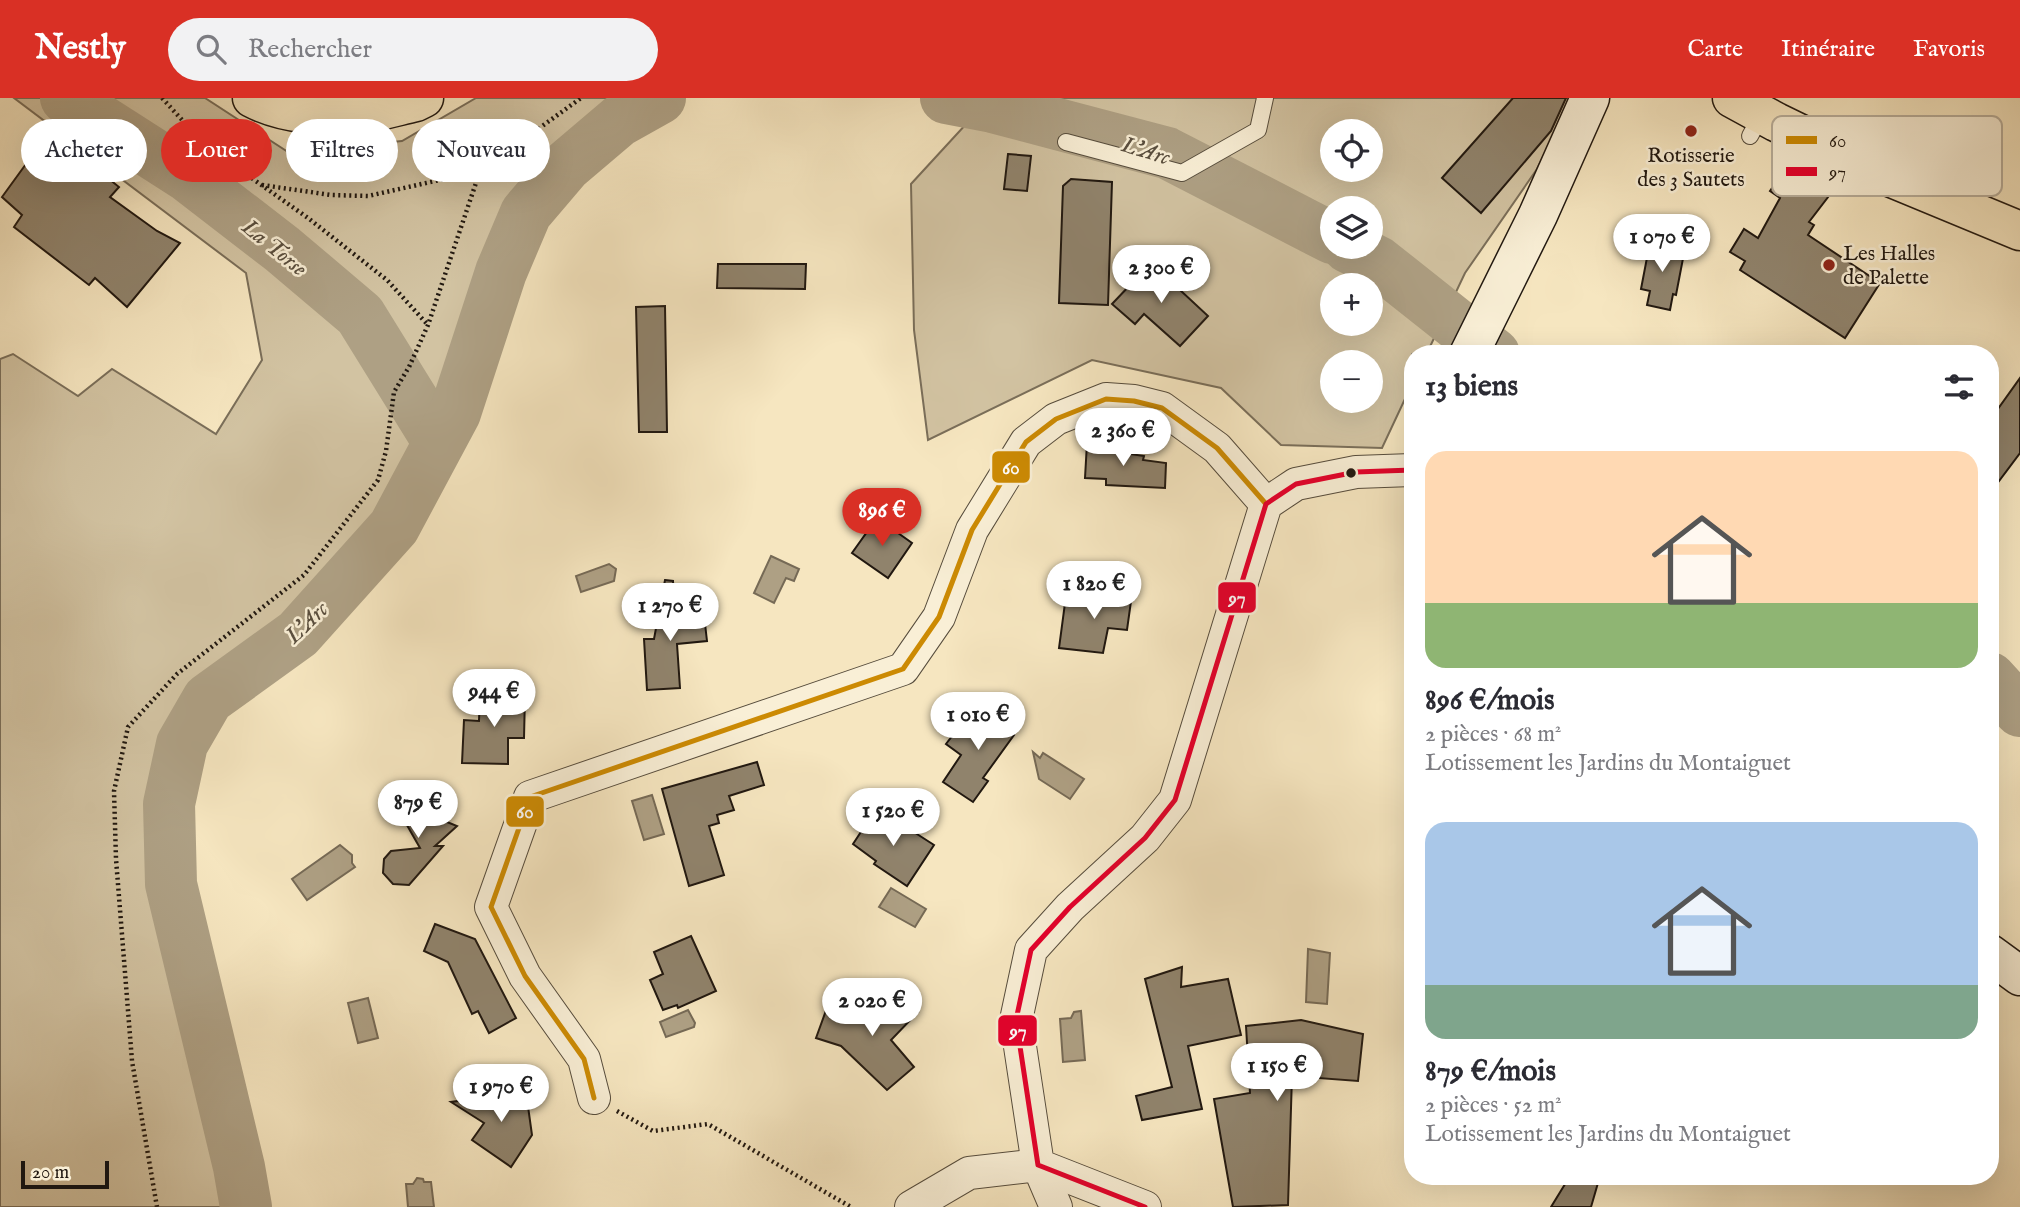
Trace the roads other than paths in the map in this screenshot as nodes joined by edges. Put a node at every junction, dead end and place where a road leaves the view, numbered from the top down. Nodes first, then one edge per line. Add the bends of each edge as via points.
1 (252, 98) edge
2 (424, 98) edge
3 (1265, 98) edge
4 (1590, 98) edge
5 (1754, 112) edge
6 (1772, 121) edge
7 (1066, 142) dead end
8 (1934, 196) edge
9 (2020, 232) edge
10 (1473, 345) edge
11 (1404, 470) edge
12 (1266, 505) junction
13 (1999, 961) edge
14 (2020, 976) edge
15 (594, 1098) road end
16 (1038, 1165) junction
17 (911, 1207) edge
18 (1056, 1207) edge
19 (1145, 1207) edge

1 - 2 main road via 269,107 319,114 360,114
3 - 7 lane via 1258,130 1182,173
4 - 10 street
5 - 6 main road
8 - 9 main road
11 - 12 street via 1356,472 1296,484
12 - 15 street via 1217,448 1162,408 1106,399 1056,419 1026,442 972,530 939,617 903,669 530,797 491,907 525,976 584,1059
12 - 16 street via 1175,800 1145,838 1031,950 1016,1020
13 - 14 street
16 - 17 street via 969,1173
16 - 18 street
16 - 19 street

